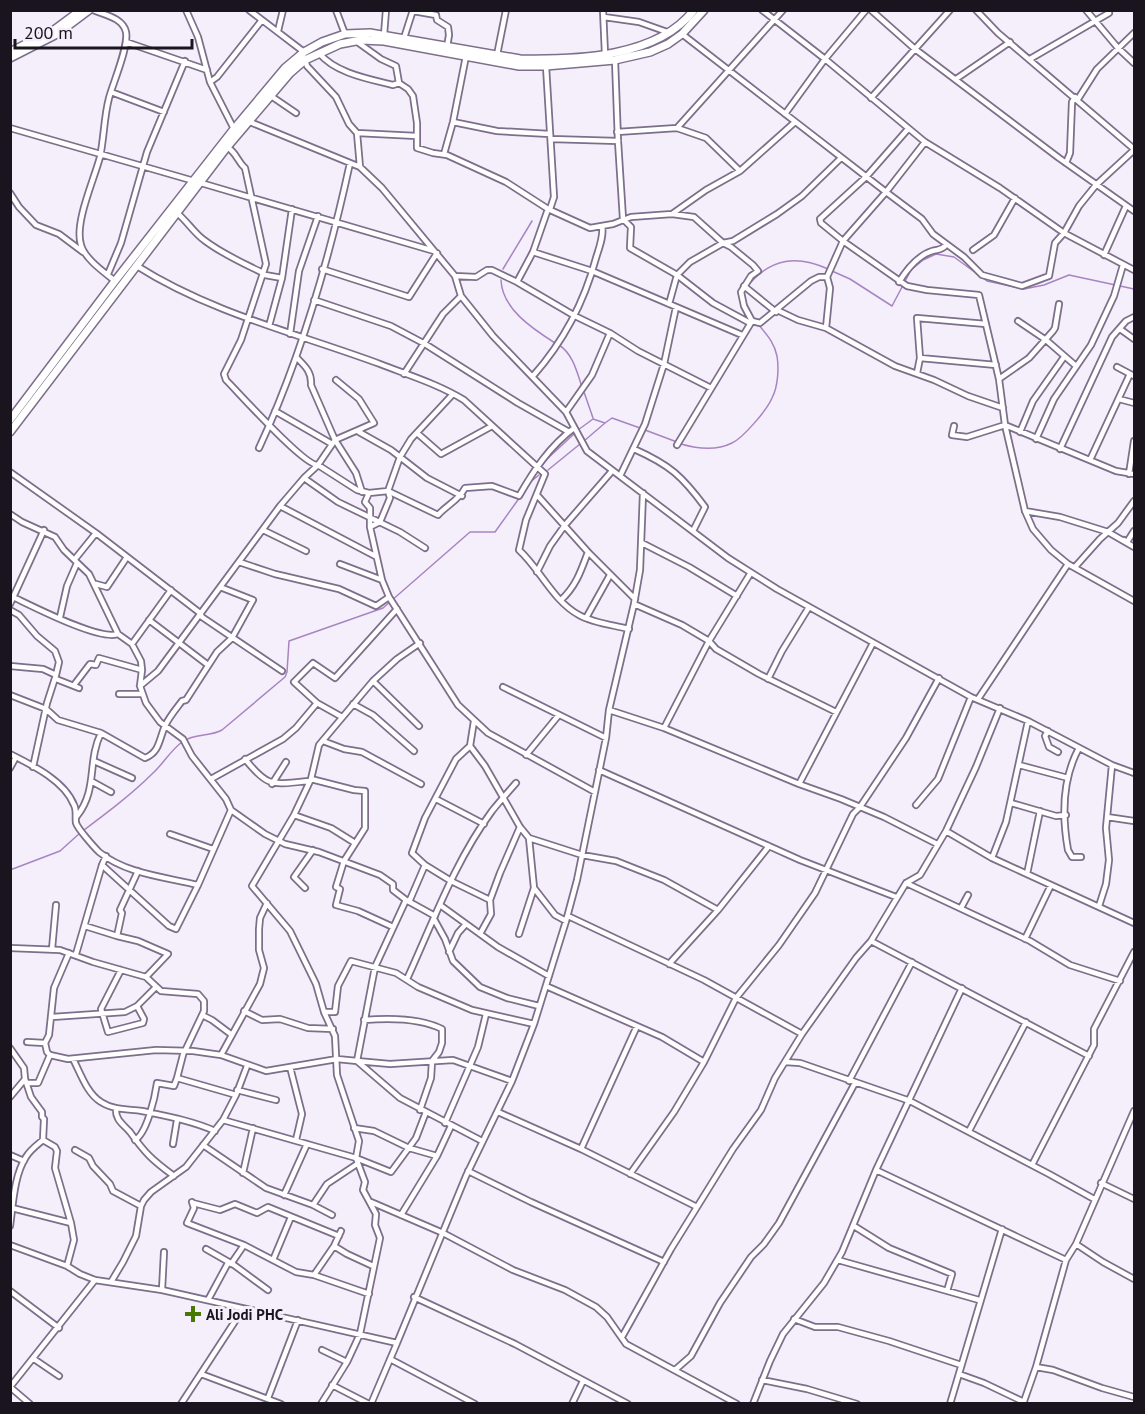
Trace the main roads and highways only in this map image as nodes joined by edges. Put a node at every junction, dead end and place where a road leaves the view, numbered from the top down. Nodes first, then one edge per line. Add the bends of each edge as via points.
1 (81, 10) edge
2 (89, 10) edge
3 (694, 10) edge
4 (704, 10) edge
5 (10, 52) edge
6 (10, 58) edge
7 (198, 182) junction
8 (10, 420) edge
9 (10, 432) edge

1 - 5 main road via 54,30
2 - 6 main road via 57,34
3 - 7 main road via 670,33 644,46 605,54 539,59 384,35 345,34 304,52 285,68 234,129
4 - 7 main road via 668,44 615,60 519,66 384,42 340,44 305,60 290,73
7 - 8 main road via 115,281
7 - 9 main road

